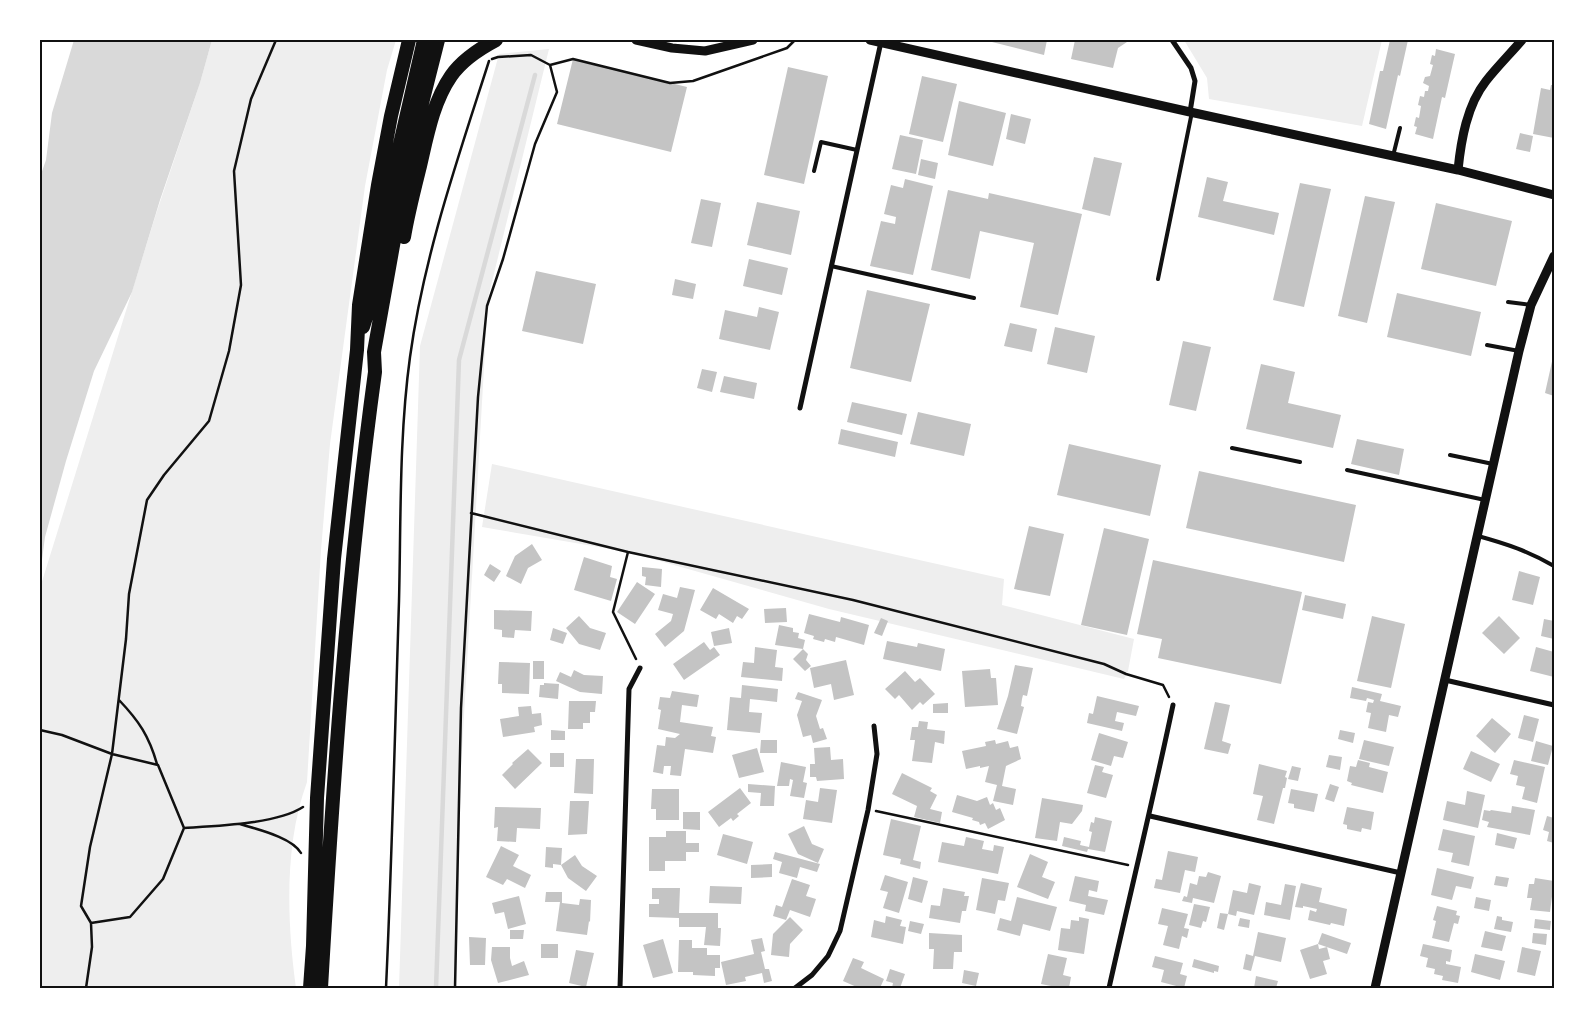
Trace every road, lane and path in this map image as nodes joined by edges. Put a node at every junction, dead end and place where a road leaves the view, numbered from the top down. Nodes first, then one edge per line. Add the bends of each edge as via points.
1 (276, 40) edge
2 (409, 40) edge
3 (424, 40) edge
4 (438, 40) edge
5 (495, 40) edge
6 (636, 40) edge
7 (753, 40) edge
8 (795, 40) edge
9 (870, 40) edge
10 (1172, 40) edge
11 (1522, 40) edge
12 (881, 42) junction
13 (489, 61) junction
14 (550, 65) junction
15 (1191, 112) junction
16 (1400, 128) dead end
17 (857, 150) junction
18 (1393, 156) junction
19 (1458, 170) junction
20 (814, 171) dead end
21 (1554, 195) edge
22 (1554, 256) edge
23 (831, 266) junction
24 (1158, 279) dead end
25 (974, 298) dead end
26 (1508, 302) dead end
27 (1531, 304) junction
28 (1487, 345) dead end
29 (357, 350) junction
30 (1519, 351) junction
31 (375, 372) junction
32 (800, 408) dead end
33 (1232, 448) dead end
34 (1450, 455) dead end
35 (1300, 462) dead end
36 (1493, 464) junction
37 (1347, 470) dead end
38 (1485, 500) junction
39 (471, 513) junction
40 (1478, 536) junction
41 (628, 552) junction
42 (1554, 566) edge
43 (640, 668) joint
44 (1445, 680) junction
45 (119, 700) junction
46 (1173, 705) joint
47 (1554, 705) edge
48 (874, 726) dead end
49 (40, 730) edge
50 (112, 754) junction
51 (158, 765) junction
52 (317, 798) junction
53 (868, 810) junction
54 (1150, 816) junction
55 (240, 824) junction
56 (184, 828) junction
57 (302, 856) dead end
58 (1136, 867) junction
59 (1401, 873) junction
60 (91, 923) junction
61 (86, 988) edge
62 (310, 988) edge
63 (321, 988) edge
64 (386, 988) edge
65 (455, 988) edge
66 (620, 988) edge
67 (795, 988) edge
68 (1109, 988) edge
69 (1375, 988) edge

1 - 45 path via 251,99 234,171 241,285 229,351 209,421 164,475 148,500 129,594
2 - 29 highway via 378,185 359,305
3 - 29 highway via 388,196 369,308
4 - 31 highway via 402,195 374,352
5 - 13 path
5 - 31 highway via 476,51 451,76 441,93 406,224 382,353
6 - 7 street via 705,51
8 - 14 path via 787,48 693,81 670,83 573,59
9 - 12 street
10 - 15 street via 1192,68 1195,81
11 - 19 street via 1485,82 1477,96 1465,128
12 - 15 street
12 - 17 street
13 - 14 path via 498,57 531,55
13 - 64 path via 448,187 420,298 410,358 403,445
14 - 39 path via 557,92 535,144 487,306
15 - 18 street
15 - 24 lane
16 - 18 lane
17 - 20 lane via 821,142
17 - 23 street
18 - 19 street
19 - 21 street
22 - 27 street
23 - 25 lane
23 - 32 street
26 - 27 lane
27 - 30 street
28 - 30 lane
29 - 52 highway via 334,559
30 - 36 street
31 - 63 highway via 355,527
33 - 35 lane
34 - 36 lane
36 - 38 street
37 - 38 lane
38 - 40 street
39 - 41 path
39 - 65 path via 461,708
40 - 42 lane via 1532,553
40 - 44 street
41 - 43 path via 613,612
41 - 46 path via 853,600 1104,664 1163,685
43 - 66 street via 629,689
44 - 47 street
44 - 59 street
45 - 50 path
45 - 51 path via 136,718 152,745
46 - 54 street
48 - 53 street via 877,754
49 - 50 path
50 - 51 path
50 - 60 path via 90,847 81,906
51 - 56 path
52 - 55 path via 294,813
52 - 62 highway
53 - 58 path
53 - 67 street via 840,931 828,956 812,975
54 - 58 street
54 - 59 street
55 - 56 path
55 - 57 path via 278,836 298,849
56 - 60 path via 163,878 130,916
58 - 68 street
59 - 69 street
60 - 61 path via 92,947

